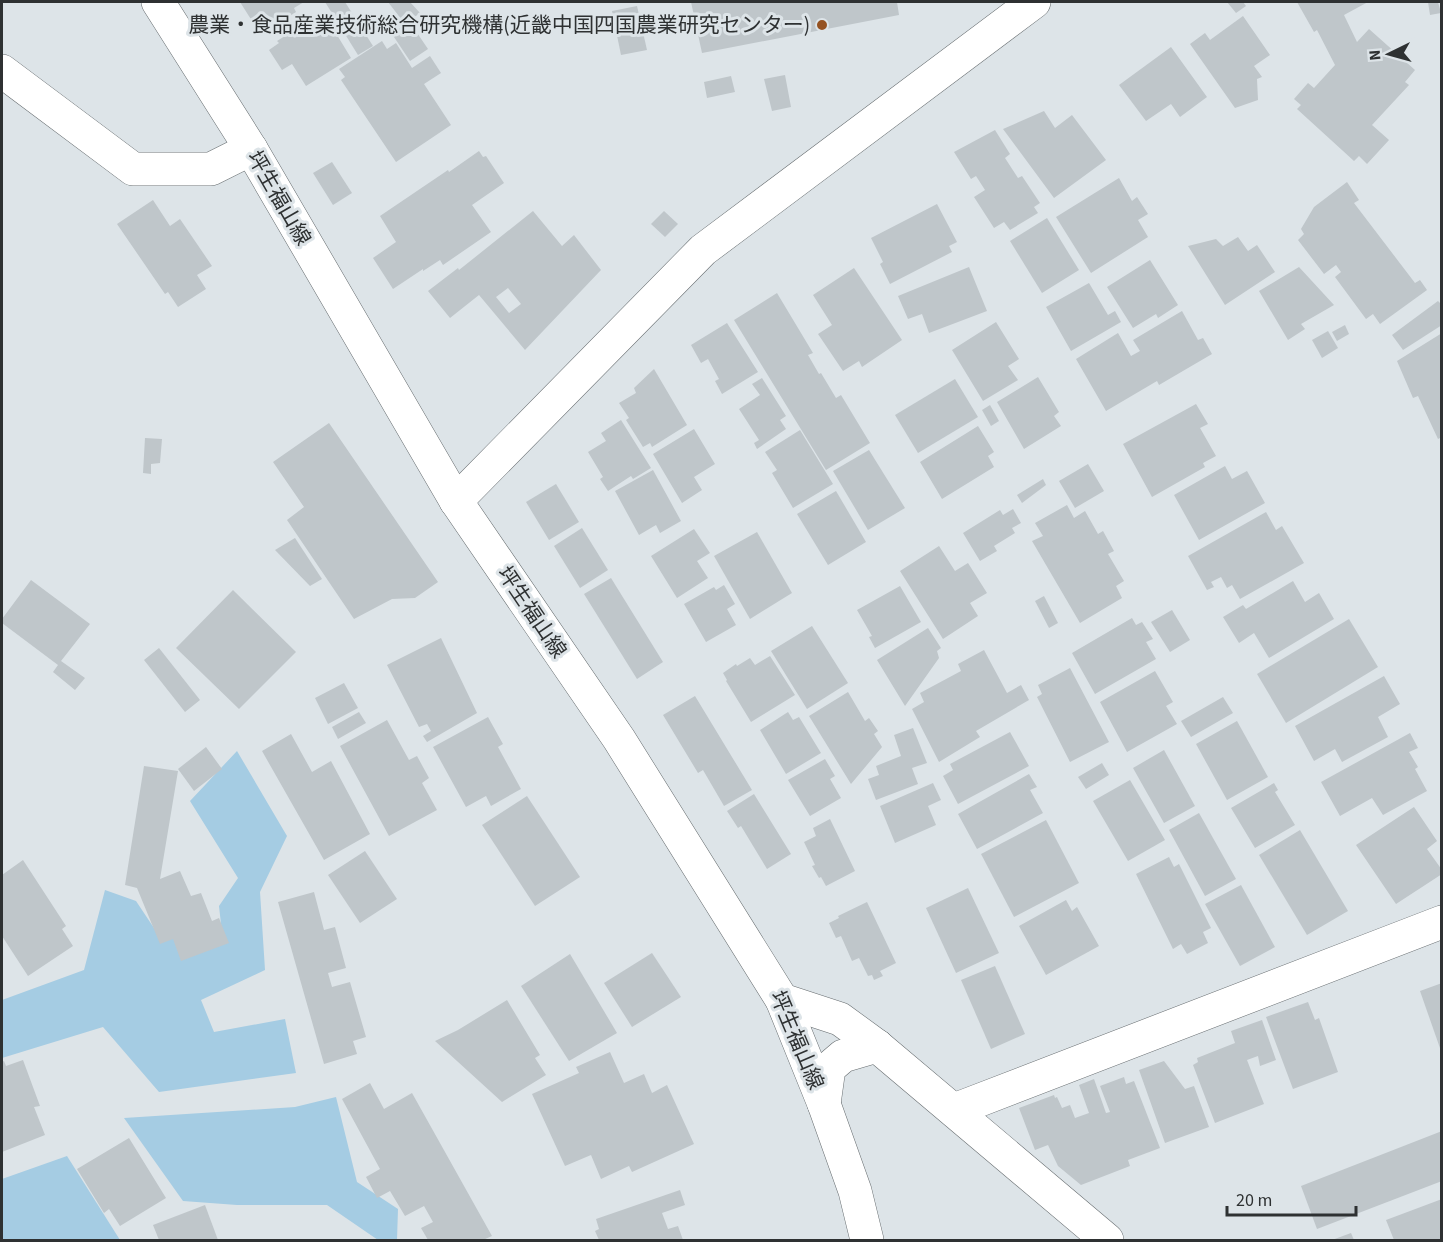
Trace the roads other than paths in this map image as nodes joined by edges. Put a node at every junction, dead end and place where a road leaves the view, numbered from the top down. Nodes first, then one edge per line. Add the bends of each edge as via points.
1 (158, 2) edge
2 (1034, 2) edge
3 (2, 71) edge
4 (251, 149) junction
5 (456, 501) junction
6 (1442, 922) edge
7 (782, 1000) junction
8 (877, 1046) junction
9 (824, 1104) junction
10 (954, 1110) junction
11 (867, 1240) edge
12 (1107, 1240) edge

1 - 4 street, 坪生福山線
2 - 5 street via 703,250
3 - 4 street via 133,170 211,169
4 - 5 street, 坪生福山線
5 - 7 street, 坪生福山線 via 619,739
6 - 10 street
7 - 8 street via 840,1019
7 - 9 street, 坪生福山線
8 - 9 street via 843,1056 829,1068
8 - 10 street
9 - 11 street, 坪生福山線 via 855,1191
10 - 12 street

